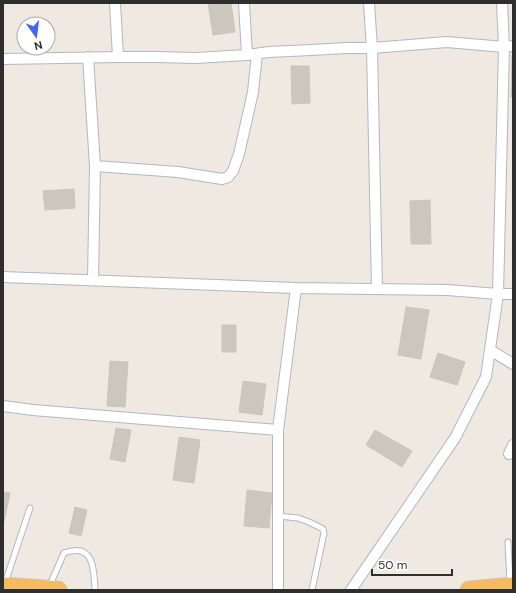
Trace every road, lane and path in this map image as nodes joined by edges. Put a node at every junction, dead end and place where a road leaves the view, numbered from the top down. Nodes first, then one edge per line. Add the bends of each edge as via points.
1 (115, 3) edge
2 (244, 3) edge
3 (369, 3) edge
4 (502, 3) edge
5 (508, 46) edge
6 (372, 48) junction
7 (252, 54) junction
8 (118, 57) junction
9 (88, 58) junction
10 (3, 60) edge
11 (95, 166) junction
12 (3, 277) edge
13 (93, 280) junction
14 (296, 288) junction
15 (377, 289) junction
16 (498, 294) junction
17 (513, 294) edge
18 (490, 350) junction
19 (513, 364) edge
20 (3, 406) edge
21 (278, 430) junction
22 (30, 508) dead end
23 (278, 516) junction
24 (508, 542) dead end
25 (4, 586) edge
26 (512, 586) edge
27 (53, 590) edge
28 (95, 590) edge
29 (278, 590) edge
30 (312, 590) edge
31 (351, 590) edge
32 (468, 590) edge

1 - 8 street
2 - 7 street
3 - 6 street
4 - 5 street
5 - 6 street via 447,42
5 - 16 street
6 - 7 street
6 - 15 street
7 - 8 street via 194,58
7 - 11 street via 253,92 233,171 228,177 222,179 178,172
8 - 9 street
9 - 10 street
9 - 11 street
11 - 13 street
12 - 13 street
13 - 14 street
14 - 15 street
14 - 21 street
15 - 16 street
16 - 17 street
16 - 18 street
18 - 19 street
18 - 31 street via 486,377 455,438
20 - 21 street
21 - 23 street
22 - 25 lane
23 - 29 street
23 - 30 lane via 298,518 323,529
24 - 26 lane
25 - 27 highway
26 - 32 highway
27 - 28 lane via 64,553 72,550 83,551 91,559

